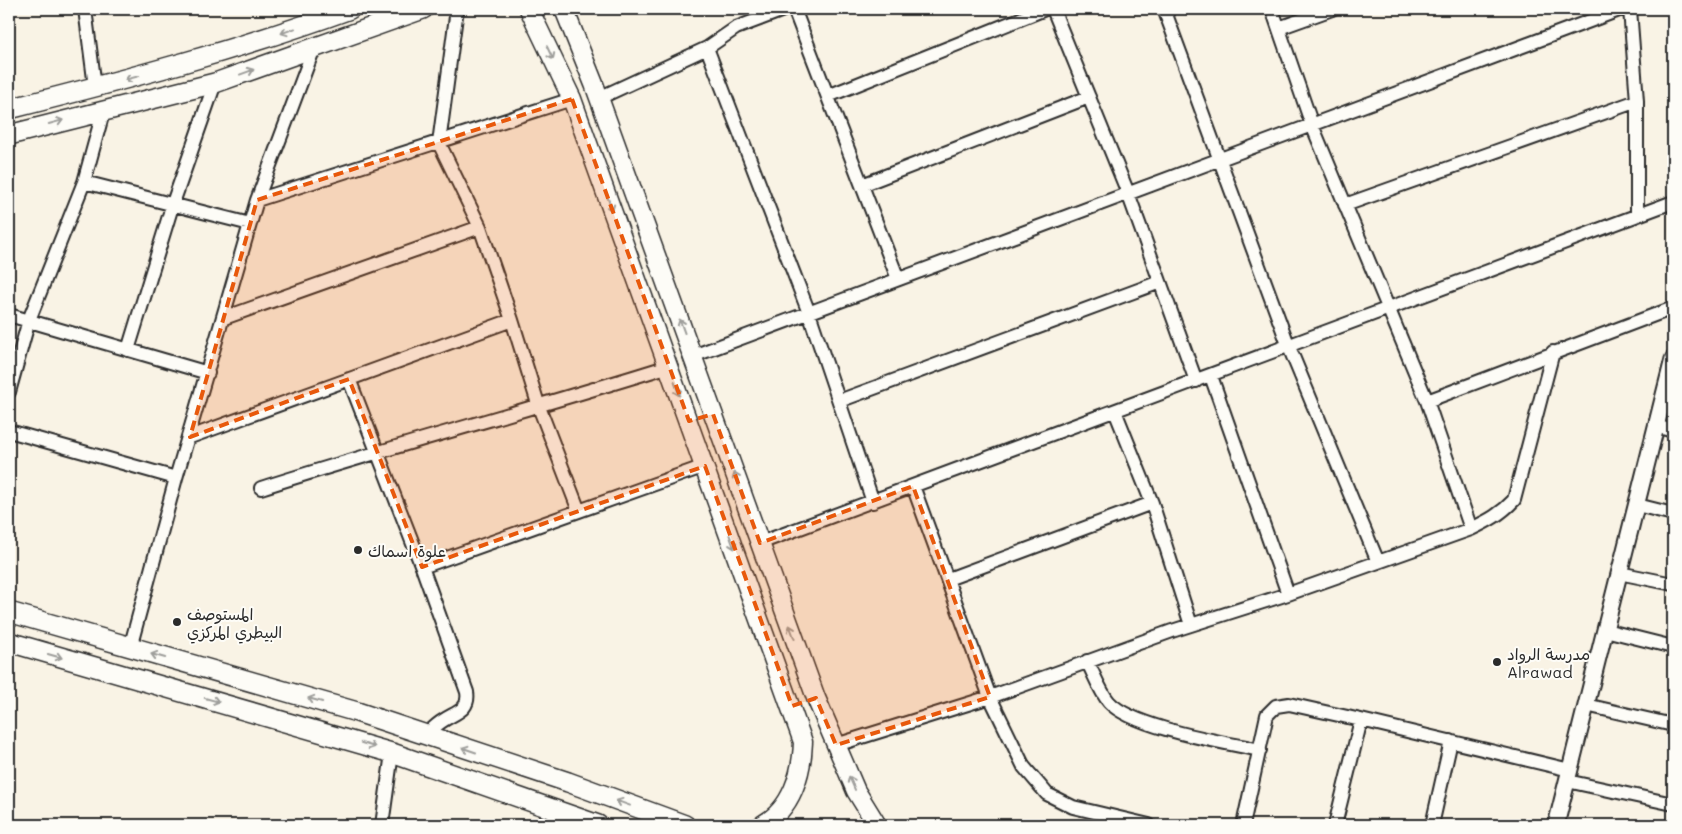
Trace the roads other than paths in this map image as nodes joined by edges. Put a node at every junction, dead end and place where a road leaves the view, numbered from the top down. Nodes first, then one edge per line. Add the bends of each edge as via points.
1 (85, 9) edge
2 (350, 9) edge
3 (423, 9) edge
4 (458, 9) edge
5 (529, 9) edge
6 (564, 9) edge
7 (786, 9) edge
8 (794, 9) edge
9 (1045, 9) edge
10 (1054, 9) edge
11 (1164, 9) edge
12 (1272, 9) edge
13 (1332, 9) edge
14 (1622, 9) edge
15 (1630, 9) edge
16 (1279, 28) junction
17 (314, 48) junction
18 (706, 48) junction
19 (215, 83) junction
20 (96, 87) junction
21 (828, 96) junction
22 (1089, 97) junction
23 (599, 98) junction
24 (572, 99) junction
25 (1637, 101) junction
26 (9, 109) edge
27 (104, 109) junction
28 (1312, 125) junction
29 (10, 137) edge
30 (439, 143) junction
31 (1221, 159) junction
32 (84, 182) junction
33 (862, 185) junction
34 (1128, 193) junction
35 (257, 200) junction
36 (1673, 202) edge
37 (173, 203) junction
38 (1345, 205) junction
39 (1637, 215) junction
40 (250, 224) junction
41 (480, 227) junction
42 (898, 279) junction
43 (1160, 282) junction
44 (1673, 308) edge
45 (1388, 310) junction
46 (809, 313) junction
47 (9, 315) edge
48 (224, 318) junction
49 (29, 320) junction
50 (512, 320) junction
51 (1289, 347) junction
52 (128, 350) junction
53 (1553, 352) junction
54 (693, 356) junction
55 (1673, 359) edge
56 (668, 366) junction
57 (208, 373) junction
58 (1211, 376) junction
59 (349, 379) junction
60 (1196, 382) junction
61 (9, 392) edge
62 (839, 401) junction
63 (1427, 401) junction
64 (539, 407) junction
65 (1116, 410) junction
66 (713, 414) junction
67 (689, 421) junction
68 (1656, 426) junction
69 (1673, 431) edge
70 (9, 432) edge
71 (190, 437) junction
72 (378, 451) junction
73 (705, 466) junction
74 (176, 478) junction
75 (913, 486) junction
76 (260, 488) dead end
77 (873, 502) junction
78 (1152, 503) junction
79 (1637, 505) junction
80 (579, 511) junction
81 (1673, 514) edge
82 (1471, 529) junction
83 (760, 544) junction
84 (1378, 562) junction
85 (422, 567) junction
86 (1619, 573) junction
87 (948, 579) junction
88 (1673, 584) edge
89 (1288, 594) junction
90 (9, 612) edge
91 (1191, 625) junction
92 (1605, 630) junction
93 (9, 642) edge
94 (1673, 647) edge
95 (130, 648) junction
96 (1087, 662) junction
97 (990, 697) junction
98 (816, 698) junction
99 (1586, 705) junction
100 (792, 706) junction
101 (1362, 720) junction
102 (1673, 724) edge
103 (426, 735) junction
104 (1452, 741) junction
105 (836, 745) junction
106 (1260, 750) junction
107 (392, 753) junction
108 (540, 774) junction
109 (1569, 775) junction
110 (531, 801) junction
111 (1673, 804) edge
112 (382, 825) edge
113 (598, 825) edge
114 (685, 825) edge
115 (762, 825) edge
116 (877, 825) edge
117 (1149, 825) edge
118 (1243, 825) edge
119 (1334, 825) edge
120 (1432, 825) edge
121 (1556, 825) edge

1 - 20 street
2 -> 20 main road via 207,58
3 - 17 main road
4 - 30 street
5 -> 24 main road
6 - 23 main road
7 - 18 street via 736,28
8 - 21 street
9 - 21 street
10 - 22 street
11 - 31 street
12 - 16 street
13 - 16 street
14 - 28 street
15 - 25 street
16 - 28 street
19 -> 17 main road
17 - 35 street
18 - 23 street
18 - 46 street
19 - 27 main road
19 - 37 street
20 - 26 main road
21 - 33 street
22 - 33 street
22 - 34 street
54 -> 23 main road
24 - 30 street
24 -> 56 main road
25 - 38 street
25 - 39 street
29 -> 27 main road
27 - 32 street
28 - 31 street
28 - 38 street
30 - 35 street
30 - 41 street
31 - 34 street
31 - 51 street
32 - 37 street
32 - 49 street
33 - 42 street
34 - 42 street
34 - 43 street
35 - 40 street
36 - 39 street
37 - 40 street
37 - 52 street
38 - 45 street
39 - 45 street
40 - 48 street
41 - 48 street
41 - 50 street
42 - 46 street
43 - 60 street
43 - 62 street
44 - 53 street
45 - 51 street
45 - 63 street
46 - 54 street
46 - 62 street
47 - 49 street
48 - 57 street
49 - 52 street
49 - 61 street
50 - 59 street
50 - 64 street
51 - 58 street
51 - 84 street
52 - 57 street
53 - 63 street
53 - 82 street via 1514,500 1502,513
54 - 66 main road
55 - 68 street
56 - 64 street
56 -> 67 main road
57 - 71 street
58 - 60 street
58 - 89 street
59 - 71 street
59 - 72 street
60 - 65 street
62 - 77 street
63 - 82 street
64 - 72 street
64 - 80 street
65 - 75 street
65 - 78 street
66 - 67 main road
83 -> 66 main road
67 - 73 main road
68 - 69 street
68 - 79 street
70 - 74 street
71 - 74 street
72 - 76 street
72 - 85 street
73 - 80 street
73 -> 100 main road
74 - 95 street
75 - 77 street
75 - 87 street
77 - 83 street
78 - 87 street
78 - 91 street
79 - 81 street
79 - 86 street
80 - 85 street
82 - 84 street
98 -> 83 main road
84 - 89 street
85 - 103 street via 468,697 464,709 444,719
86 - 88 street
86 - 92 street
87 - 97 street
89 - 91 street
90 - 95 main road
91 - 96 street
92 - 94 street
92 - 99 street
93 -> 107 main road
103 -> 95 main road via 357,712
96 - 97 street
96 - 106 street via 1109,702 1123,713 1151,724
97 - 105 street
97 - 117 street via 1024,767 1047,794 1073,808
98 - 100 main road
98 - 105 main road
99 - 102 street
99 - 109 street
100 - 115 main road via 804,742 802,765 782,808
101 - 104 street
101 - 106 street via 1289,704 1276,706 1267,715
101 - 119 street
108 -> 103 main road
104 - 109 street
104 - 120 street
116 -> 105 main road via 856,791
106 - 118 street
107 - 110 main road
107 - 112 street
108 - 110 main road
114 -> 108 main road
109 - 111 street
109 - 121 street
110 - 113 main road

